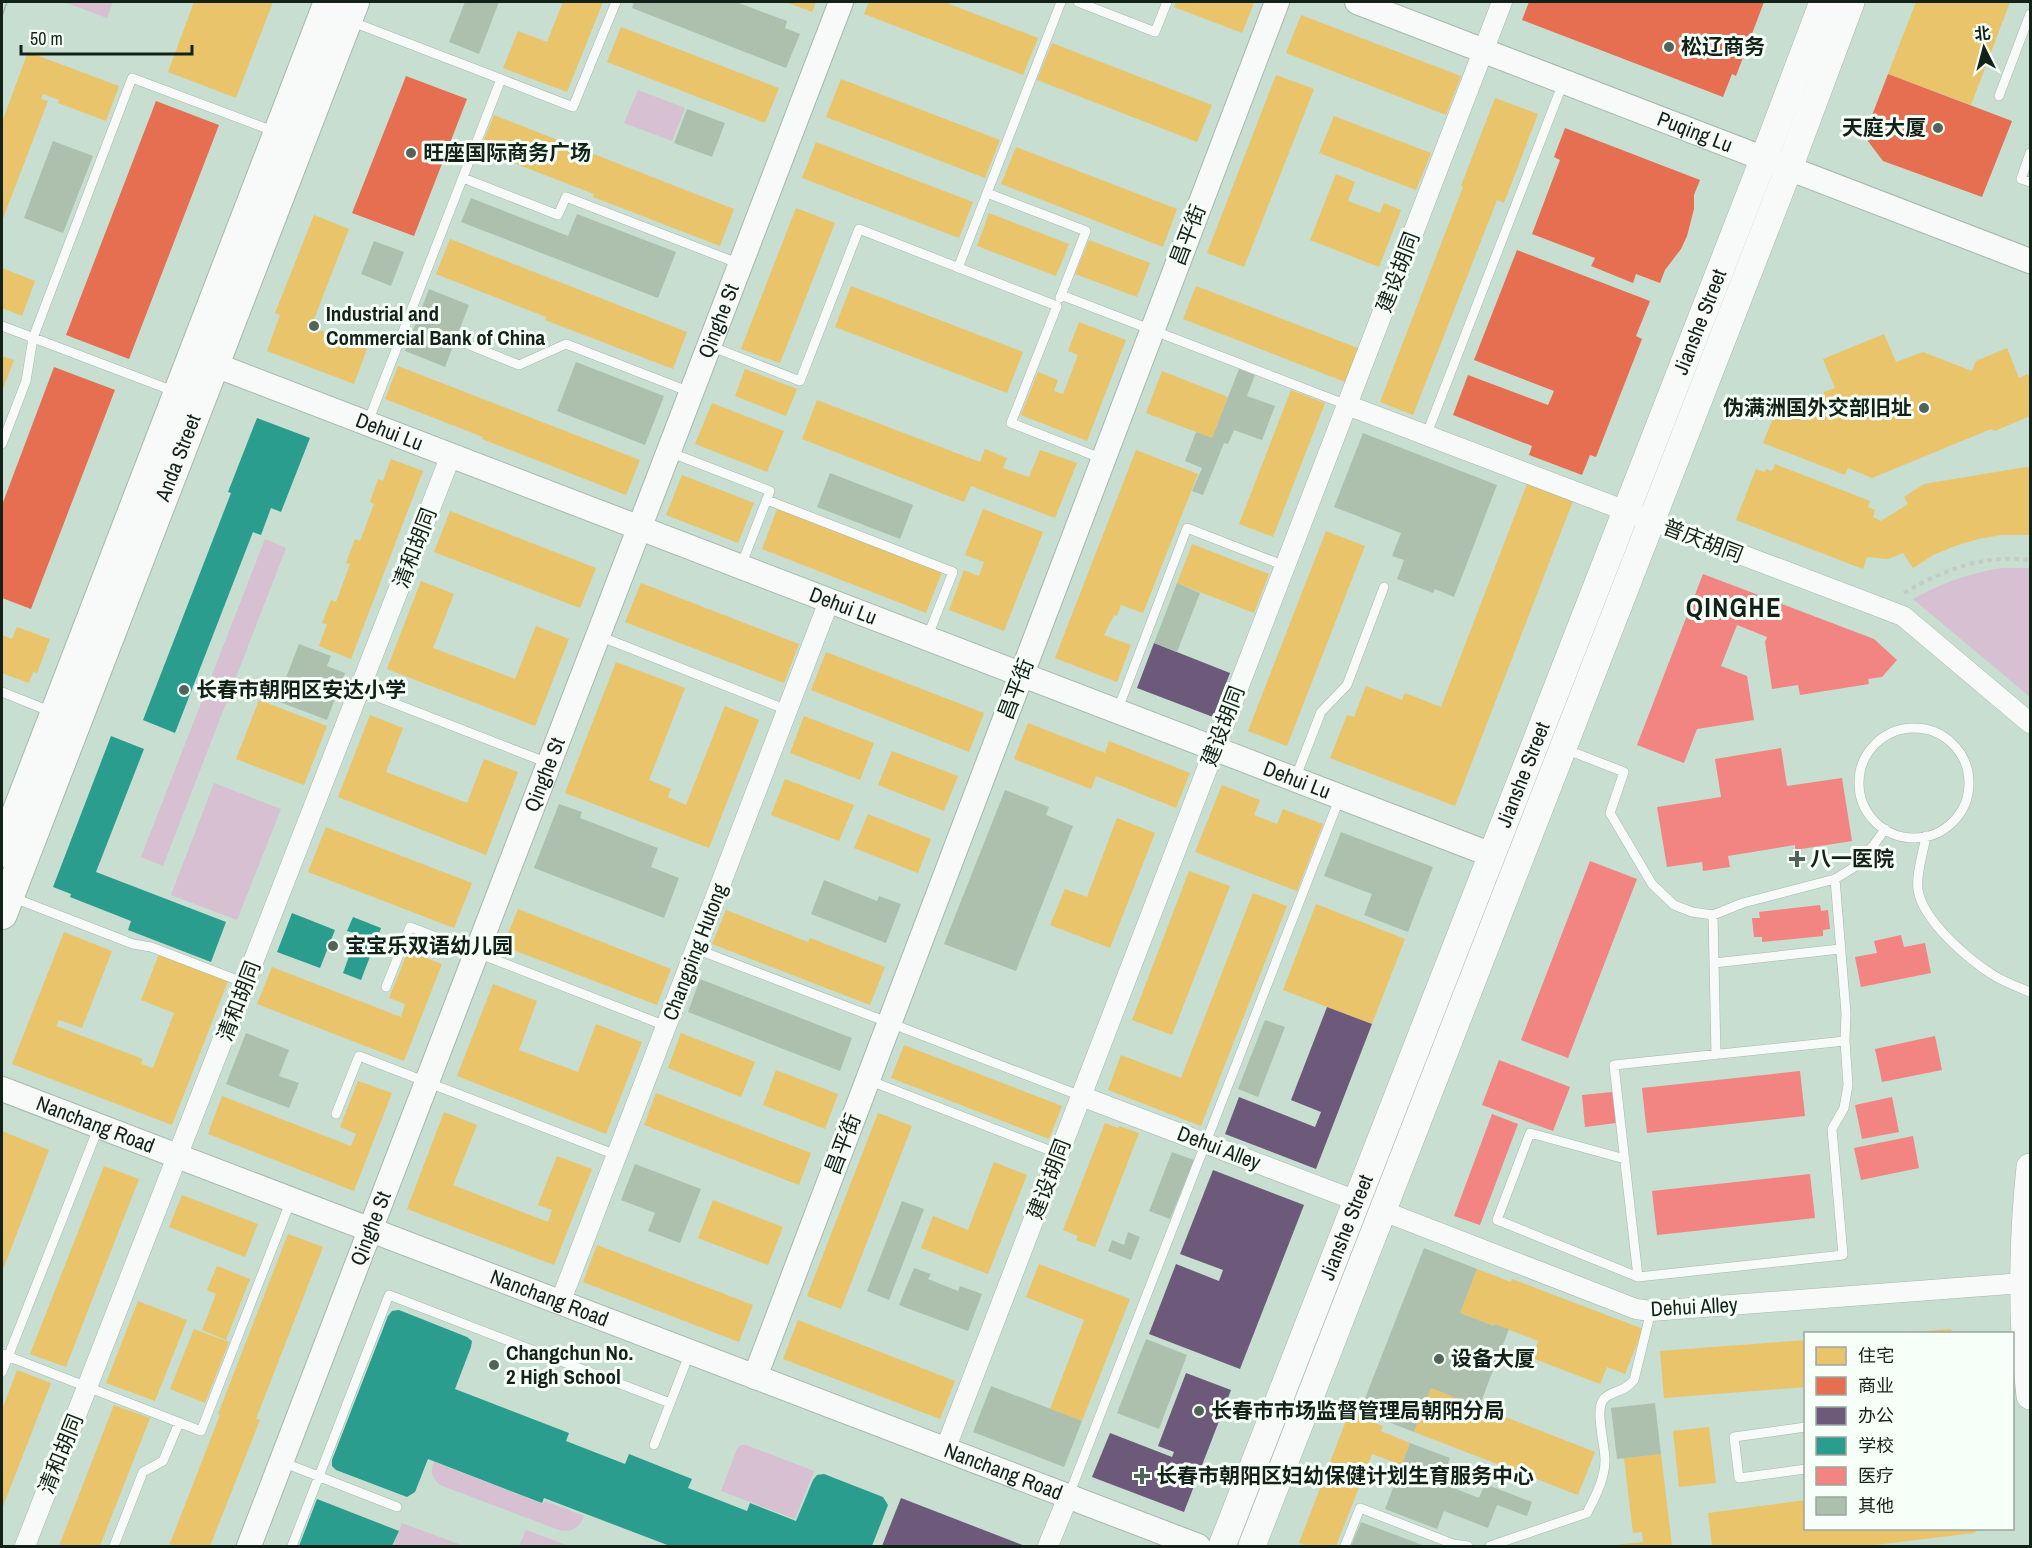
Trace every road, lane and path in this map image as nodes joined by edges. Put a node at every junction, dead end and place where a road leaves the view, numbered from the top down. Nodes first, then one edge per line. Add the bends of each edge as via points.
1 (616, 2) edge
2 (841, 2) edge
3 (1061, 2) edge
4 (1078, 2) edge
5 (1167, 2) edge
6 (1277, 2) edge
7 (1357, 2) edge
8 (1502, 2) edge
9 (1822, 2) edge
10 (1851, 2) edge
11 (343, 8) edge
12 (2031, 14) edge
13 (1484, 50) junction
14 (501, 79) junction
15 (1564, 81) junction
16 (1999, 96) dead end
17 (278, 133) junction
18 (2031, 153) edge
19 (1764, 158) junction
20 (1789, 168) junction
21 (463, 178) junction
22 (2031, 182) edge
23 (987, 193) junction
24 (2031, 261) edge
25 (741, 264) junction
26 (958, 268) junction
27 (1061, 295) junction
28 (1057, 306) junction
29 (2, 326) edge
30 (1152, 330) junction
31 (33, 338) junction
32 (462, 342) dead end
33 (709, 346) junction
34 (203, 360) junction
35 (178, 393) junction
36 (692, 393) junction
37 (1347, 405) junction
38 (368, 423) junction
39 (1426, 436) junction
40 (2, 444) edge
41 (669, 452) junction
42 (451, 455) junction
43 (1103, 459) junction
44 (767, 500) junction
45 (1626, 512) junction
46 (1651, 521) junction
47 (640, 528) junction
48 (2031, 560) edge
49 (741, 566) junction
50 (1285, 566) junction
51 (1384, 587) dead end
52 (829, 601) junction
53 (1880, 607) junction
54 (599, 636) junction
55 (927, 638) junction
56 (1021, 675) junction
57 (360, 690) junction
58 (2, 692) edge
59 (787, 710) junction
60 (1117, 711) junction
61 (55, 713) junction
62 (2031, 723) edge
63 (1563, 748) junction
64 (1215, 749) junction
65 (550, 764) junction
66 (1295, 779) junction
67 (1340, 797) junction
68 (1885, 829) junction
69 (1926, 836) junction
70 (2, 852) edge
71 (1492, 855) junction
72 (1835, 879) junction
73 (5, 905) edge
74 (1713, 915) junction
75 (1840, 948) junction
76 (696, 949) junction
77 (477, 953) junction
78 (1714, 963) junction
79 (246, 983) junction
80 (386, 987) dead end
81 (2031, 992) edge
82 (889, 1023) junction
83 (666, 1026) junction
84 (1845, 1041) junction
85 (1716, 1054) junction
86 (867, 1080) junction
87 (428, 1082) junction
88 (2, 1089) edge
89 (1081, 1096) junction
90 (336, 1114) dead end
91 (99, 1126) junction
92 (1206, 1143) junction
93 (1059, 1154) junction
94 (616, 1155) junction
95 (178, 1157) junction
96 (1625, 1159) junction
97 (2031, 1167) edge
98 (291, 1200) junction
99 (1357, 1201) junction
100 (1383, 1211) junction
101 (371, 1230) junction
102 (1638, 1277) junction
103 (2023, 1283) junction
104 (560, 1302) junction
105 (1651, 1311) junction
106 (690, 1352) junction
107 (4, 1356) edge
108 (2, 1372) edge
109 (755, 1377) junction
110 (88, 1388) junction
111 (2027, 1392) edge
112 (670, 1403) junction
113 (179, 1423) junction
114 (1804, 1427) edge
115 (654, 1445) dead end
116 (945, 1450) junction
117 (282, 1462) junction
118 (1804, 1469) edge
119 (319, 1476) junction
120 (1068, 1497) junction
121 (397, 1507) dead end
122 (25, 1546) edge
123 (114, 1546) edge
124 (249, 1546) edge
125 (292, 1546) edge
126 (1048, 1546) edge
127 (1198, 1546) edge
128 (1222, 1546) edge
129 (1252, 1546) edge
130 (1345, 1546) edge
131 (1468, 1546) edge
132 (1490, 1546) edge

1 - 14 lane via 573,107
2 - 25 street, Qinghe St
3 - 23 lane
4 - 5 lane via 1155,32
6 - 30 street, 昌平街
7 - 13 street, Puqing Lu
8 - 13 street, 建设胡同
9 - 19 main road, Jianshe Street
10 - 20 main road, Jianshe Street
11 - 14 lane
11 - 17 main road, Anda Street
11 - 34 main road, Anda Street
12 - 16 lane
13 - 15 street, Puqing Lu
13 - 37 street, 建设胡同
14 - 21 lane
15 - 19 street, Puqing Lu
15 - 39 lane
17 - 31 lane via 132,78
17 - 34 main road, Anda Street
18 - 22 lane via 2021,179
19 - 20 street, Puqing Lu
19 - 45 main road, Jianshe Street
20 - 24 street, Puqing Lu
20 - 46 main road, Jianshe Street
21 - 25 lane via 558,215 566,196
21 - 38 lane
23 - 26 lane
23 - 27 lane via 1086,231
25 - 33 street, Qinghe St
26 - 28 lane
26 - 33 lane via 859,229 800,381
27 - 28 lane
27 - 30 lane
28 - 43 lane via 1011,423
29 - 31 lane
30 - 37 lane
30 - 43 street, 昌平街
31 - 35 lane
31 - 40 lane via 26,381
32 - 36 lane via 519,365 566,344
33 - 36 street, Qinghe St
34 - 35 main road, Anda Street
34 - 38 street, Dehui Lu
34 - 73 main road, Anda Street
35 - 61 main road, Anda Street
36 - 41 street, Qinghe St
37 - 39 street, 普庆胡同
37 - 50 street, 建设胡同
38 - 42 street, Dehui Lu
39 - 45 street, 普庆胡同
41 - 44 lane via 770,491
41 - 47 street, Qinghe St
42 - 47 street, Dehui Lu
42 - 57 street, 清和胡同
43 - 56 street, 昌平街
44 - 49 lane
44 - 55 lane via 953,572
45 - 46 street, 普庆胡同
45 - 71 main road, Jianshe Street
46 - 53 street, 普庆胡同
46 - 63 main road, Jianshe Street
47 - 49 street, Dehui Lu
47 - 54 street, Qinghe St
48 - 53 path via 1994,560 1959,566
49 - 52 street, Dehui Lu
50 - 60 lane via 1187,528
50 - 64 street, 建设胡同
51 - 66 lane via 1347,684 1322,712
52 - 55 street, Dehui Lu
52 - 59 street, Changping Hutong
53 - 62 street, 普庆胡同 via 1910,620
54 - 59 lane
54 - 65 street, Qinghe St
55 - 56 street, Dehui Lu
56 - 60 street, Dehui Lu
56 - 82 street, 昌平街
57 - 65 lane
57 - 79 street, 清和胡同
58 - 61 lane
59 - 76 street, Changping Hutong
60 - 64 street, Dehui Lu
61 - 70 main road, Anda Street
63 - 74 lane via 1624,772 1610,813 1652,884 1674,905
63 - 100 main road, Jianshe Street
64 - 66 street, Dehui Lu
64 - 89 street, 建设胡同
65 - 77 street, Qinghe St
66 - 67 street, Dehui Lu
67 - 71 street, Dehui Lu
67 - 92 lane
68 - 69 lane via 1912,838
68 - 69 lane via 1864,804 1860,770 1882,738 1919,728 1954,745 1968,770 1969,784 1957,817 1940,831
68 - 72 lane via 1856,866
69 - 81 lane via 1919,893 1933,921 1962,952 1994,976
71 - 99 main road, Jianshe Street
72 - 74 lane via 1743,903
72 - 75 lane
73 - 79 lane via 151,946
74 - 78 lane
75 - 78 lane
75 - 84 lane
76 - 82 lane
76 - 83 street, Changping Hutong
77 - 80 lane via 410,927
77 - 83 lane
77 - 87 street, Qinghe St
78 - 85 lane
79 - 95 street, 清和胡同
82 - 86 street, 昌平街
82 - 89 lane
83 - 94 street, Changping Hutong
84 - 85 lane
84 - 102 lane via 1848,1085 1844,1108 1832,1129 1843,1255
85 - 96 lane via 1614,1065
86 - 93 lane
86 - 109 street, 昌平街
87 - 90 lane via 359,1056
87 - 94 lane
87 - 101 street, Qinghe St
88 - 91 street, Nanchang Road
89 - 92 street, Dehui Alley
89 - 93 street, 建设胡同
91 - 95 street, Nanchang Road
91 - 107 lane
92 - 99 street, Dehui Alley
92 - 120 lane
93 - 116 street, 建设胡同
94 - 104 street, Changping Hutong
95 - 98 street, Nanchang Road
95 - 110 street, 清和胡同
96 - 102 lane
96 - 102 lane via 1530,1133 1497,1220
97 - 103 main road
98 - 101 street, Nanchang Road
98 - 113 lane via 201,1431
99 - 128 main road, Jianshe Street
100 - 105 street, Dehui Alley via 1626,1306
100 - 129 main road, Jianshe Street
101 - 104 street, Nanchang Road
101 - 117 street, Qinghe St
103 - 105 street, Dehui Alley
103 - 111 main road
104 - 106 street, Nanchang Road
105 - 132 lane via 1634,1380 1628,1388 1606,1396 1601,1402 1605,1462 1600,1487 1587,1513
106 - 109 street, Nanchang Road
106 - 112 lane
107 - 108 lane
107 - 110 lane
109 - 116 street, Nanchang Road
110 - 113 lane
110 - 122 street, 清和胡同
112 - 115 lane
112 - 119 lane via 389,1295
113 - 123 lane via 163,1461 143,1472
114 - 118 lane via 1734,1437 1739,1478
116 - 120 street, Nanchang Road
117 - 119 lane
117 - 124 street, Qinghe St
119 - 121 lane
119 - 125 lane
120 - 126 street
120 - 127 street, Nanchang Road
130 - 131 lane via 1360,1508 1453,1544

